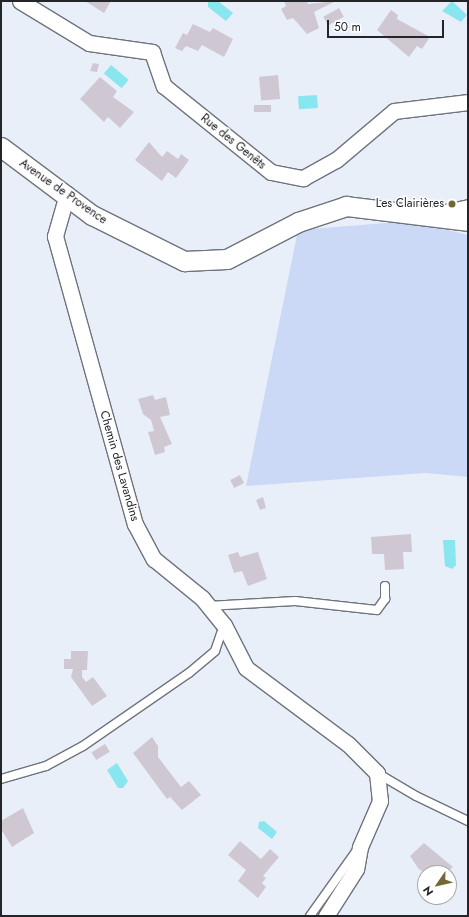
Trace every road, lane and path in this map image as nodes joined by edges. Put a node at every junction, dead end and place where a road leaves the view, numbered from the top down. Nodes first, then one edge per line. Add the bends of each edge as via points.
1 (20, 1) edge
2 (468, 102) edge
3 (1, 147) edge
4 (67, 194) junction
5 (468, 207) edge
6 (434, 214) junction
7 (468, 221) edge
8 (385, 586) dead end
9 (208, 606) junction
10 (224, 625) junction
11 (377, 773) junction
12 (1, 779) edge
13 (468, 821) edge
14 (360, 847) junction
15 (310, 916) edge
16 (326, 916) edge

1 - 2 street, Rue des Genêts via 89,43 152,52 164,86 271,172 303,178 336,160 394,111
3 - 4 street, Avenue de Provence
4 - 6 street, Avenue de Provence via 92,215 184,261 227,259 259,246 298,222 346,206
4 - 9 street, Chemin des Lavandins via 55,236 135,524 154,559
5 - 6 street
6 - 7 street, Avenue de Provence
8 - 9 lane via 385,599 377,610 295,601
9 - 10 street, Chemin des Lavandins
10 - 11 street, Chemin des Lavandins via 246,668 348,744
10 - 12 lane via 214,651 177,682 83,746 46,766
11 - 13 lane via 416,796
11 - 14 street via 380,801
14 - 15 lane
14 - 16 street via 356,869

